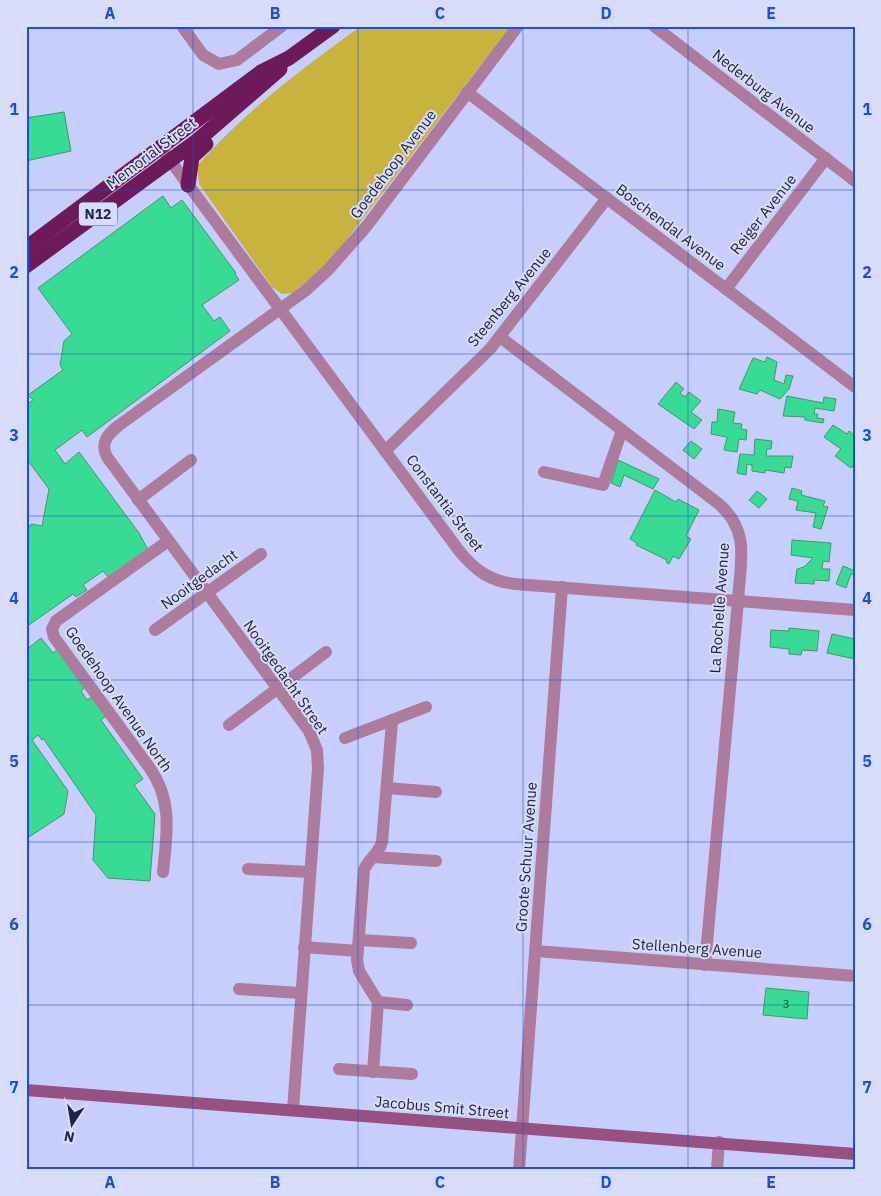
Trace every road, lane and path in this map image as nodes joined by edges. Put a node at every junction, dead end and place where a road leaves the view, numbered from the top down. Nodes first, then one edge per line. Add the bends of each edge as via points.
1 (182, 26) edge
2 (282, 26) edge
3 (333, 26) edge
4 (518, 26) edge
5 (654, 26) edge
6 (289, 58) junction
7 (258, 89) junction
8 (468, 92) junction
9 (161, 148) junction
10 (826, 158) junction
11 (170, 161) junction
12 (855, 180) edge
13 (188, 185) junction
14 (607, 198) junction
15 (26, 248) edge
16 (26, 266) edge
17 (726, 289) junction
18 (280, 308) junction
19 (500, 337) junction
20 (855, 387) edge
21 (622, 430) junction
22 (385, 451) junction
23 (191, 460) dead end
24 (544, 472) dead end
25 (138, 500) junction
26 (168, 541) junction
27 (261, 554) dead end
28 (562, 587) junction
29 (207, 594) junction
30 (738, 601) junction
31 (855, 610) edge
32 (155, 630) dead end
33 (326, 652) dead end
34 (277, 689) junction
35 (426, 708) dead end
36 (392, 722) junction
37 (229, 725) dead end
38 (345, 738) dead end
39 (387, 788) junction
40 (436, 792) dead end
41 (373, 857) junction
42 (436, 861) dead end
43 (248, 869) dead end
44 (163, 872) dead end
45 (310, 872) junction
46 (411, 943) dead end
47 (359, 946) junction
48 (304, 947) junction
49 (536, 951) junction
50 (705, 965) junction
51 (855, 976) edge
52 (239, 988) dead end
53 (300, 993) junction
54 (378, 1002) junction
55 (408, 1005) dead end
56 (339, 1069) dead end
57 (373, 1072) junction
58 (412, 1074) dead end
59 (26, 1090) edge
60 (293, 1110) junction
61 (521, 1130) junction
62 (719, 1142) junction
63 (855, 1154) edge
64 (519, 1170) edge
65 (716, 1170) edge

1 - 2 street via 203,55 219,64 237,60
3 - 6 highway, Memorial Street / N12
4 - 8 street, Goedehoop Avenue
5 - 10 street, Nederburg Avenue
6 - 7 highway, Memorial Street / N12
6 - 9 highway, Memorial Street / N12 via 261,72
7 - 11 highway, Memorial Street / N12
7 - 13 highway via 249,104 194,154 190,161
8 - 14 street, Boschendal Avenue
8 - 18 street, Goedehoop Avenue via 340,258 311,286
9 - 11 street, Constantia Street
9 - 15 highway, Memorial Street / N12
10 - 12 street, Nederburg Avenue
10 - 17 street, Reiger Avenue
11 - 13 street, Constantia Street
11 - 16 highway, Memorial Street / N12
13 - 18 street, Constantia Street
14 - 17 street, Boschendal Avenue
14 - 19 street, Steenberg Avenue
17 - 20 street, Boschendal Avenue
18 - 22 street, Constantia Street
18 - 25 street, Nooitgedacht Street via 118,426 105,440 105,453
19 - 21 street, La Rochelle Avenue
19 - 22 street, Steenberg Avenue
21 - 24 street via 604,485
21 - 30 street, La Rochelle Avenue via 734,519 741,543
22 - 28 street, Constantia Street via 478,572 505,583
23 - 25 street
25 - 26 street, Nooitgedacht Street
26 - 29 street, Nooitgedacht Street
26 - 44 street, Goedehoop Avenue North via 56,622 52,629 54,637 157,779 168,812
27 - 29 street, Nooitgedacht
28 - 30 street, Constantia Street
28 - 49 street, Groote Schuur Avenue
29 - 32 street, Nooitgedacht
29 - 34 street, Nooitgedacht Street
30 - 31 street, Constantia Street
30 - 50 street, La Rochelle Avenue
33 - 34 street
34 - 37 street
34 - 45 street, Nooitgedacht Street via 309,731 318,755
35 - 36 street
36 - 38 street
36 - 39 street
39 - 40 street
39 - 41 street via 382,845
41 - 42 street
41 - 47 street via 364,870
43 - 45 street
45 - 48 street, Nooitgedacht Street
46 - 47 street
47 - 48 street
47 - 54 street via 359,971
48 - 53 street, Nooitgedacht Street
49 - 50 street, Stellenberg Avenue
49 - 61 street, Groote Schuur Avenue
50 - 51 street, Stellenberg Avenue
52 - 53 street
53 - 60 street, Nooitgedacht Street
54 - 55 street
54 - 57 street
56 - 57 street
57 - 58 street
59 - 60 street, Jacobus Smit Street
60 - 61 street, Jacobus Smit Street
61 - 62 street, Jacobus Smit Street
61 - 64 street, Groote Schuur Avenue
62 - 63 street, Jacobus Smit Street
62 - 65 street

